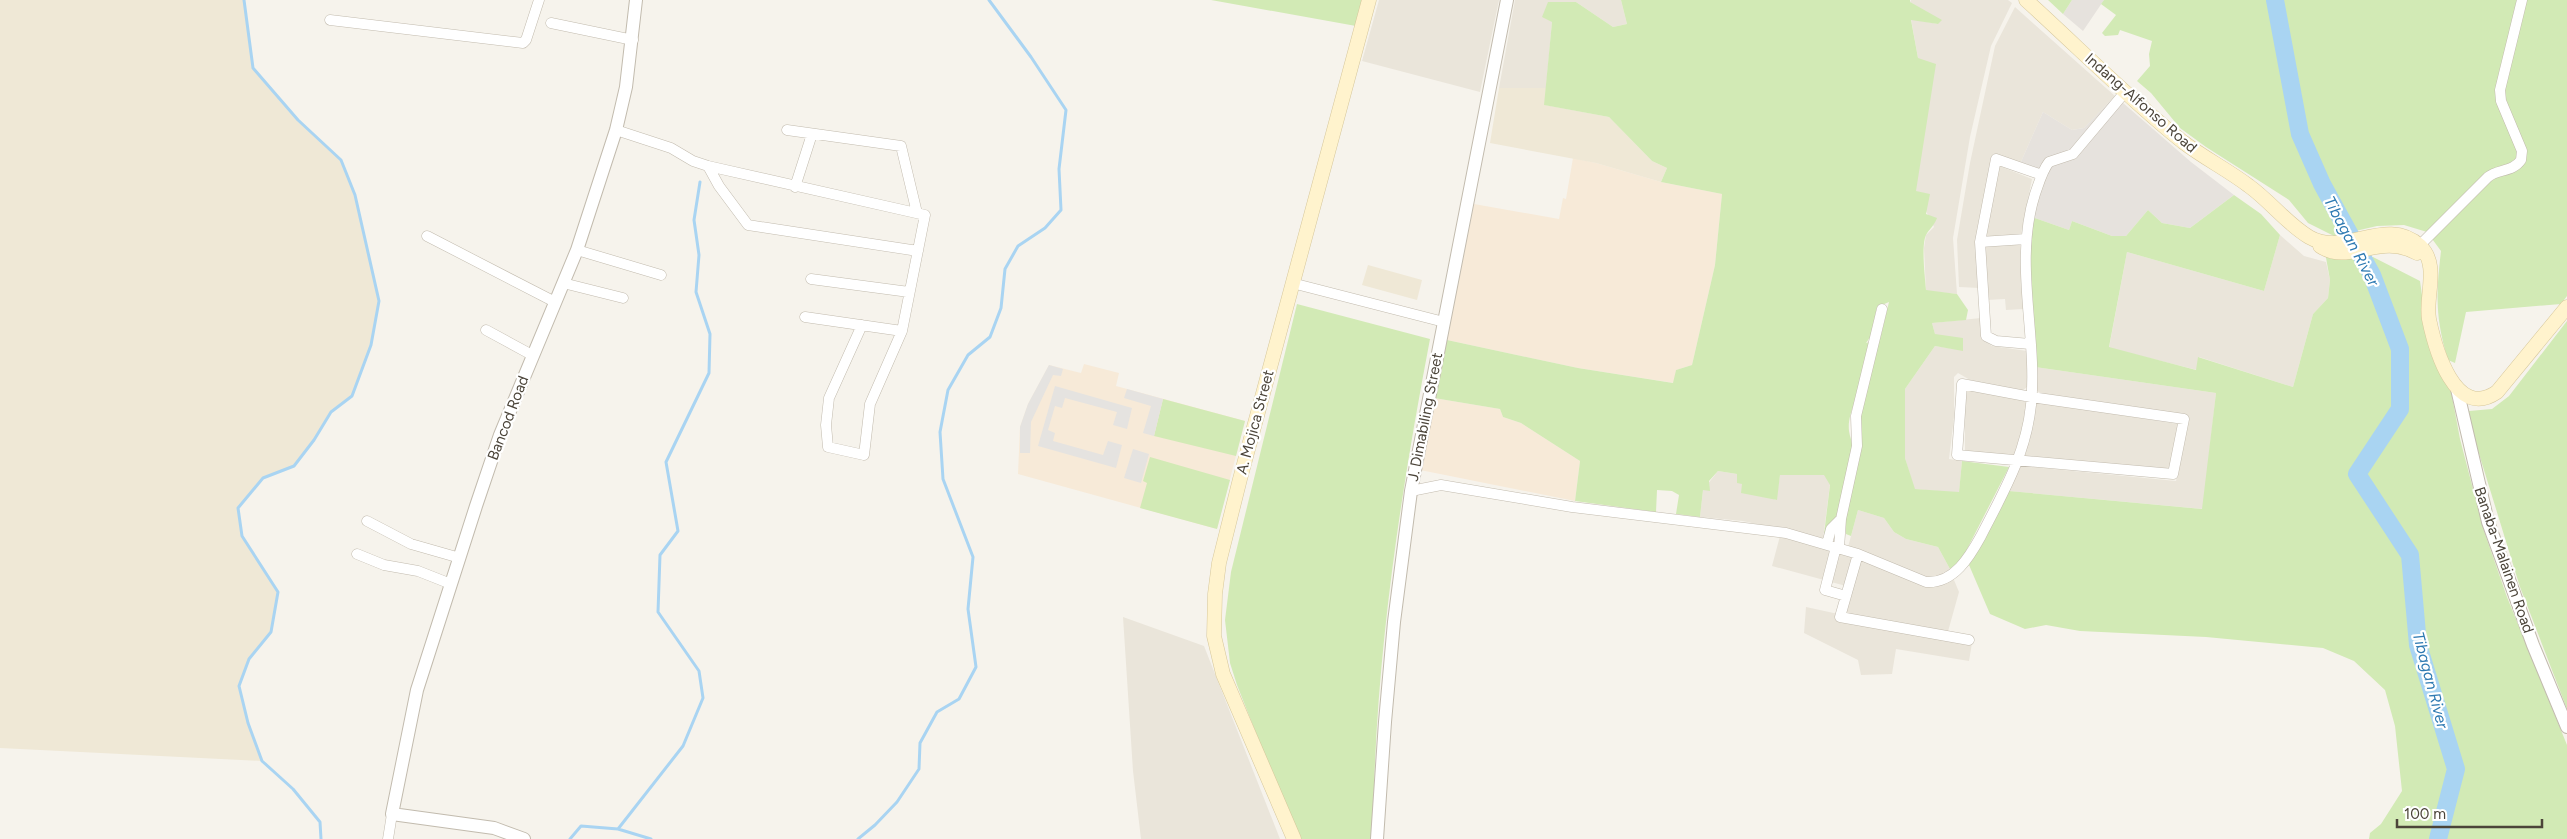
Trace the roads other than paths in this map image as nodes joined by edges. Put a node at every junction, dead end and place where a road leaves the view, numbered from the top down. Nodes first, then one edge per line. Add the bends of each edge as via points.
1 (539, 0) edge
2 (636, 0) edge
3 (1369, 0) edge
4 (1507, 0) edge
5 (2026, 0) edge
6 (2522, 0) edge
7 (330, 20) dead end
8 (551, 23) dead end
9 (633, 40) junction
10 (2126, 91) junction
11 (616, 130) junction
12 (787, 130) dead end
13 (812, 134) junction
14 (708, 166) junction
15 (2042, 175) junction
16 (795, 187) junction
17 (917, 213) junction
18 (427, 236) dead end
19 (2026, 239) junction
20 (2380, 240) junction
21 (1980, 242) junction
22 (2420, 246) junction
23 (577, 250) junction
24 (918, 251) junction
25 (2430, 266) junction
26 (661, 275) dead end
27 (811, 279) dead end
28 (563, 283) junction
29 (1292, 283) junction
30 (909, 292) junction
31 (623, 298) dead end
32 (555, 302) junction
33 (2567, 308) edge
34 (1882, 309) dead end
35 (805, 317) dead end
36 (1444, 322) junction
37 (862, 325) junction
38 (486, 330) dead end
39 (902, 331) junction
40 (2030, 344) junction
41 (532, 355) junction
42 (2457, 389) junction
43 (2031, 397) junction
44 (2019, 461) junction
45 (1411, 491) junction
46 (366, 520) dead end
47 (1834, 546) junction
48 (357, 554) dead end
49 (1858, 554) junction
50 (460, 558) junction
51 (451, 584) junction
52 (1846, 596) junction
53 (1969, 640) dead end
54 (2567, 727) edge
55 (392, 814) junction
56 (388, 839) edge
57 (524, 839) edge
58 (1294, 839) edge
59 (1377, 839) edge

1 - 7 street via 523,43
2 - 9 street, Bancod Road
3 - 29 main road, A. Mojica Street
4 - 36 street, J. Dimabiling Street
5 - 10 main road, Indang-Alfonso Road
6 - 22 street via 2500,90 2501,101 2522,151 2521,160 2512,168 2488,177
8 - 9 street
9 - 11 street, Bancod Road
10 - 15 street via 2073,154 2053,160
10 - 20 main road, Indang-Alfonso Road via 2184,142 2258,193 2308,236 2340,248
11 - 14 street via 671,148
11 - 23 street, Bancod Road
12 - 13 street
13 - 16 street
13 - 17 street via 901,146
14 - 16 street
14 - 24 street via 748,225
15 - 19 street via 2030,210
15 - 21 street via 1996,160
16 - 17 street
17 - 24 street via 925,215
18 - 32 street
19 - 21 street
19 - 40 street
20 - 22 main road, Indang-Alfonso Road via 2397,234
20 - 25 main road, Indang-Alfonso Road via 2407,248 2426,259
21 - 40 street via 1985,334 1990,339
22 - 25 main road via 2428,256
23 - 26 street
23 - 28 street, Bancod Road
24 - 30 street
25 - 42 main road via 2429,320
27 - 30 street
28 - 31 street
28 - 32 street, Bancod Road
29 - 36 street
29 - 58 main road, A. Mojica Street via 1219,562 1214,624 1216,649 1227,684
30 - 39 street
32 - 41 street, Bancod Road
33 - 42 main road via 2495,394 2471,399
34 - 47 street via 1856,416 1856,452
35 - 37 street
36 - 45 street, J. Dimabiling Street
37 - 39 street
37 - 39 street via 829,398 826,425 828,447 864,455 870,404
38 - 41 street
40 - 43 street
41 - 50 street, Bancod Road via 500,435
42 - 54 street, Banaba-Malainen Road via 2488,522
43 - 44 street via 2028,428
43 - 44 street via 1962,384 1956,455
43 - 44 street via 2184,419 2173,474
44 - 49 street via 1971,554 1964,564 1942,579 1923,581
45 - 47 street via 1441,485 1572,507 1786,533
45 - 59 street, J. Dimabiling Street via 1392,650
46 - 50 street via 411,544
47 - 49 street
47 - 52 street via 1825,590
48 - 51 street
49 - 52 street
50 - 51 street, Bancod Road
51 - 55 street, Bancod Road via 417,690
52 - 53 street via 1837,612 1840,617
55 - 56 street, Bancod Road
55 - 57 street via 494,828

